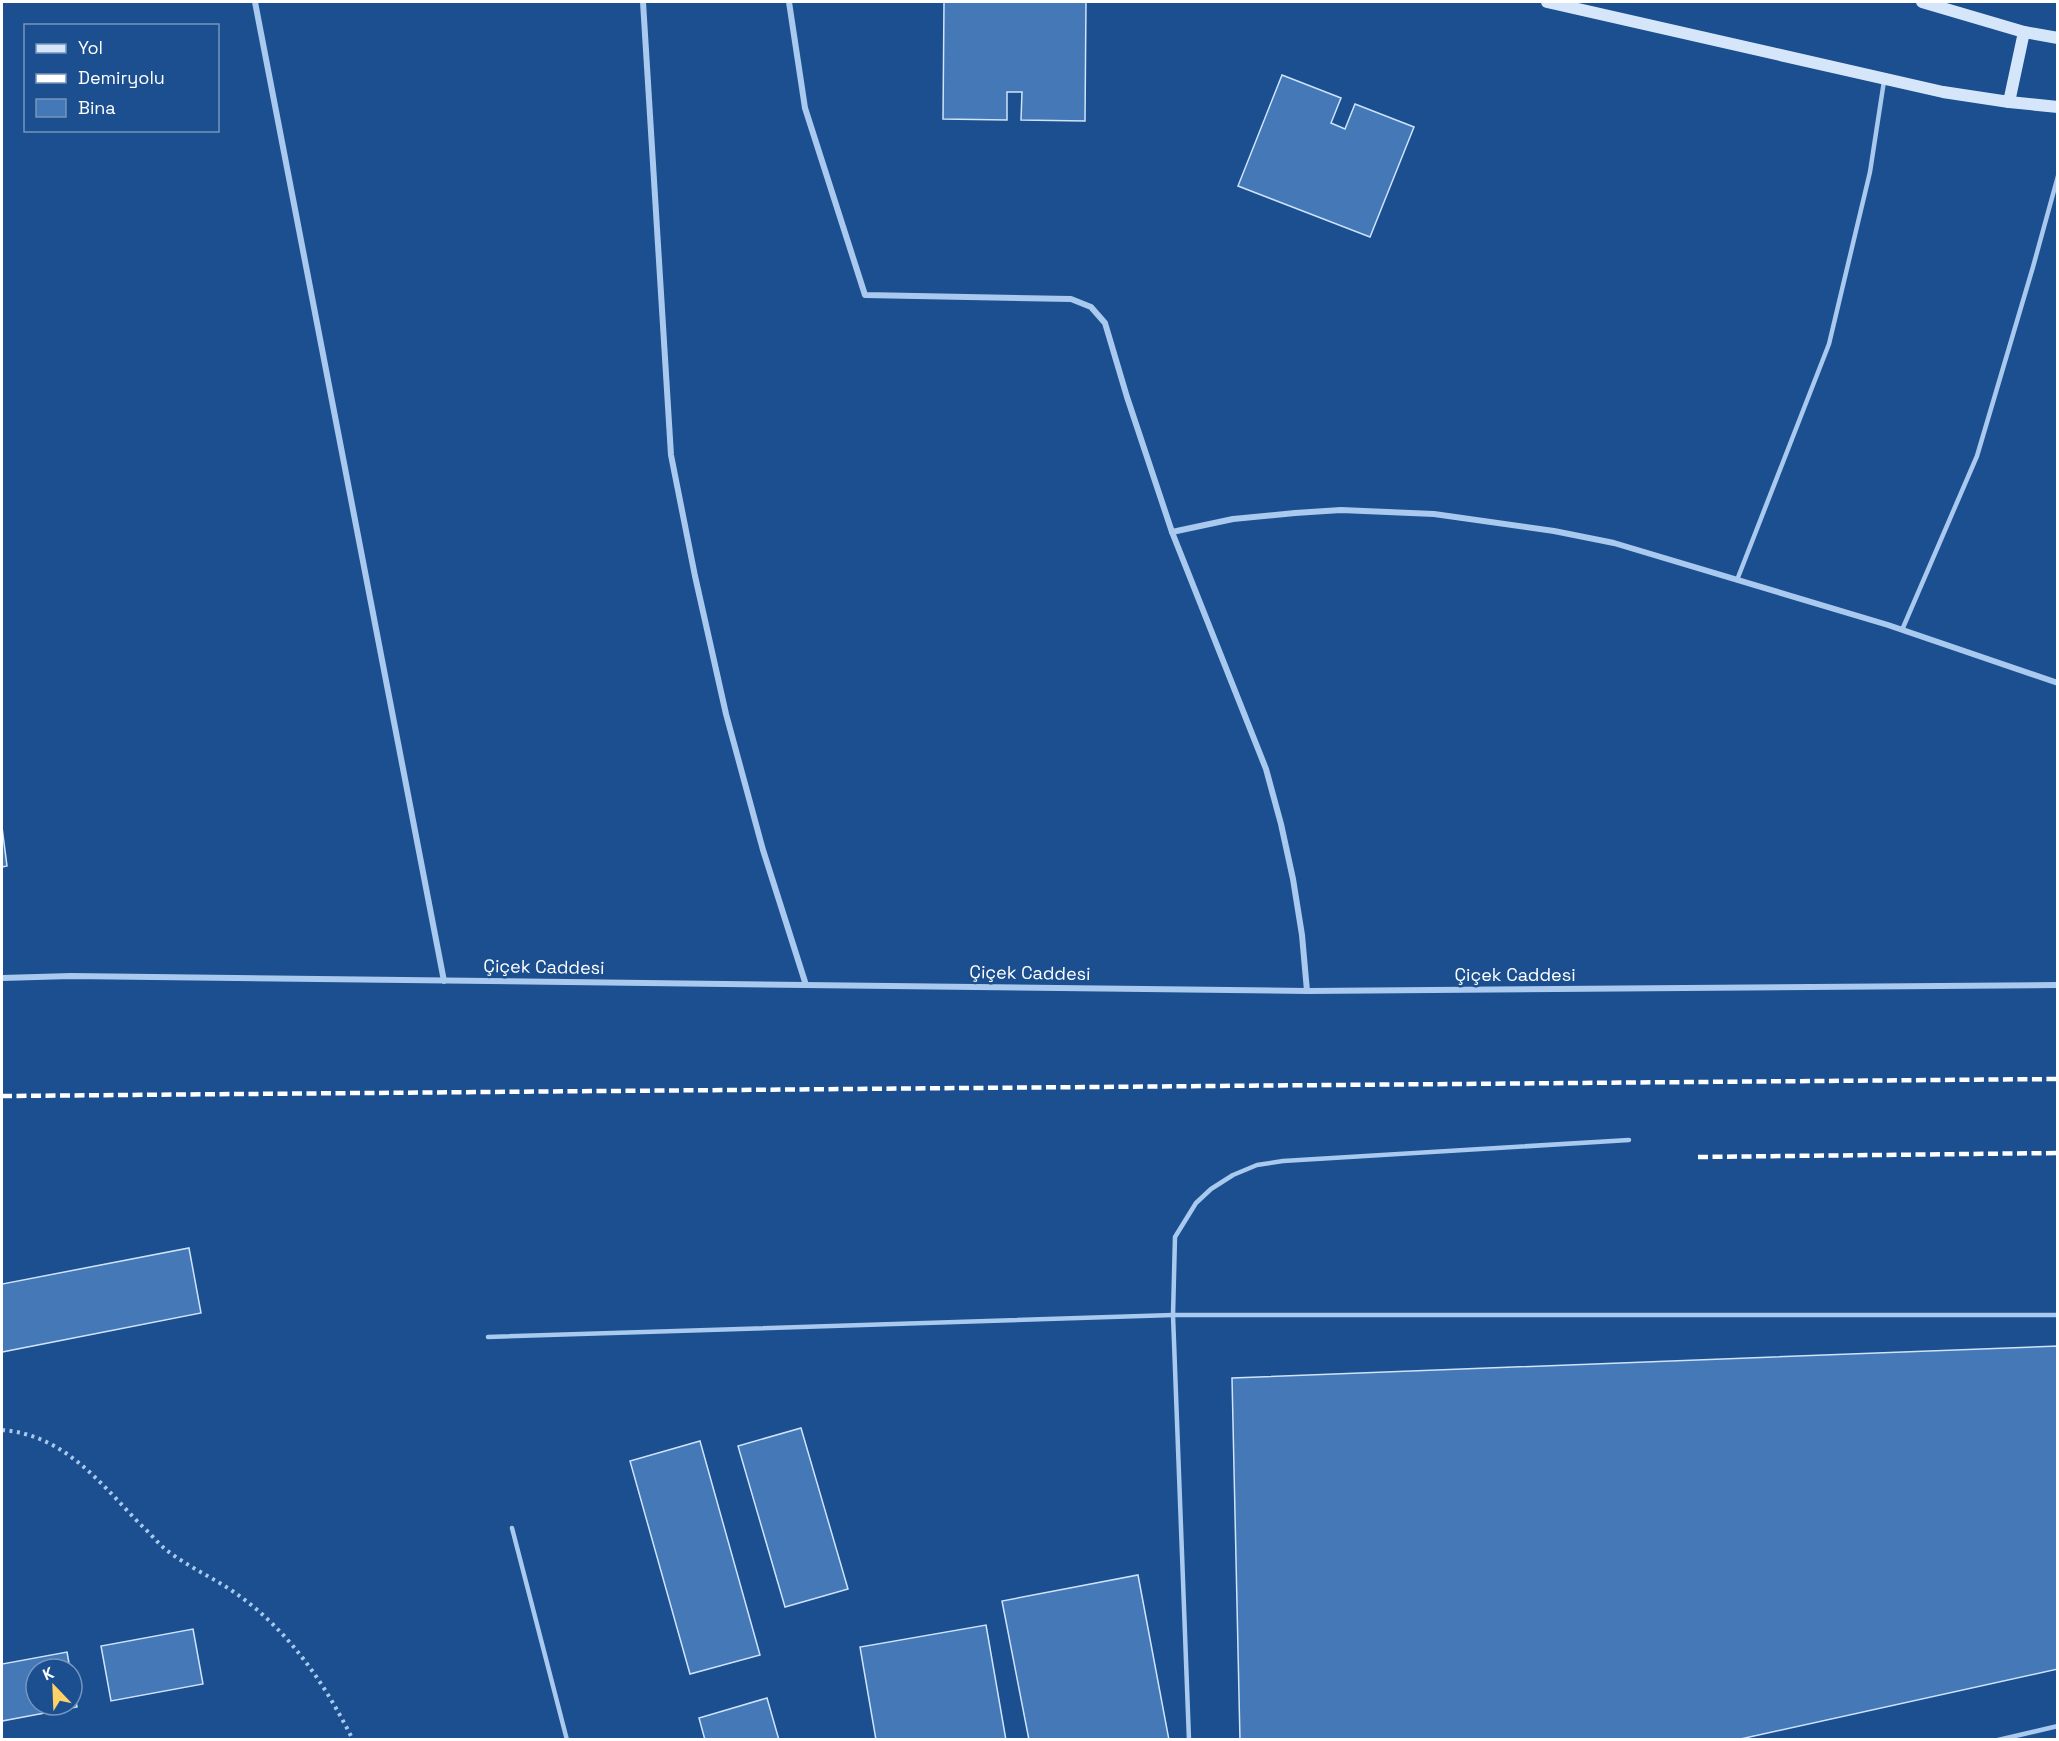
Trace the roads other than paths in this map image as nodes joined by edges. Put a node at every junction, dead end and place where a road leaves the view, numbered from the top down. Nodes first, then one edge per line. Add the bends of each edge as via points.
1 (255, 2) edge
2 (643, 2) edge
3 (789, 2) edge
4 (1546, 2) edge
5 (1922, 2) edge
6 (1948, 5) edge
7 (2024, 32) junction
8 (2058, 38) edge
9 (1884, 79) junction
10 (2008, 102) junction
11 (2058, 107) edge
12 (2058, 176) edge
13 (1172, 531) junction
14 (1737, 580) junction
15 (1902, 630) junction
16 (2058, 683) edge
17 (2, 978) edge
18 (444, 981) junction
19 (806, 985) junction
20 (2058, 985) edge
21 (1307, 991) junction
22 (1629, 1140) dead end
23 (1173, 1315) junction
24 (2058, 1315) edge
25 (488, 1337) dead end
26 (512, 1528) dead end
27 (2058, 1726) edge
28 (567, 1740) edge
29 (1189, 1740) edge
30 (1998, 1740) edge

1 - 18 street
2 - 19 street via 671,455 726,714 763,850
3 - 13 street via 806,108 865,295 1071,299 1091,307 1105,323
4 - 9 street
5 - 6 street
6 - 7 street
7 - 8 street
7 - 10 street
9 - 10 street
9 - 14 lane via 1870,172 1829,344
10 - 11 street
12 - 15 lane via 1977,456
13 - 14 street via 1233,519 1341,510 1434,514 1614,543
13 - 21 street via 1266,768 1293,879
14 - 15 street
15 - 16 street
17 - 18 street, Çiçek Caddesi
18 - 19 street, Çiçek Caddesi
19 - 21 street, Çiçek Caddesi
20 - 21 street, Çiçek Caddesi
22 - 23 lane via 1257,1165 1211,1189 1184,1220 1175,1237
23 - 24 lane
23 - 25 lane
23 - 29 lane
26 - 28 lane
27 - 30 lane

